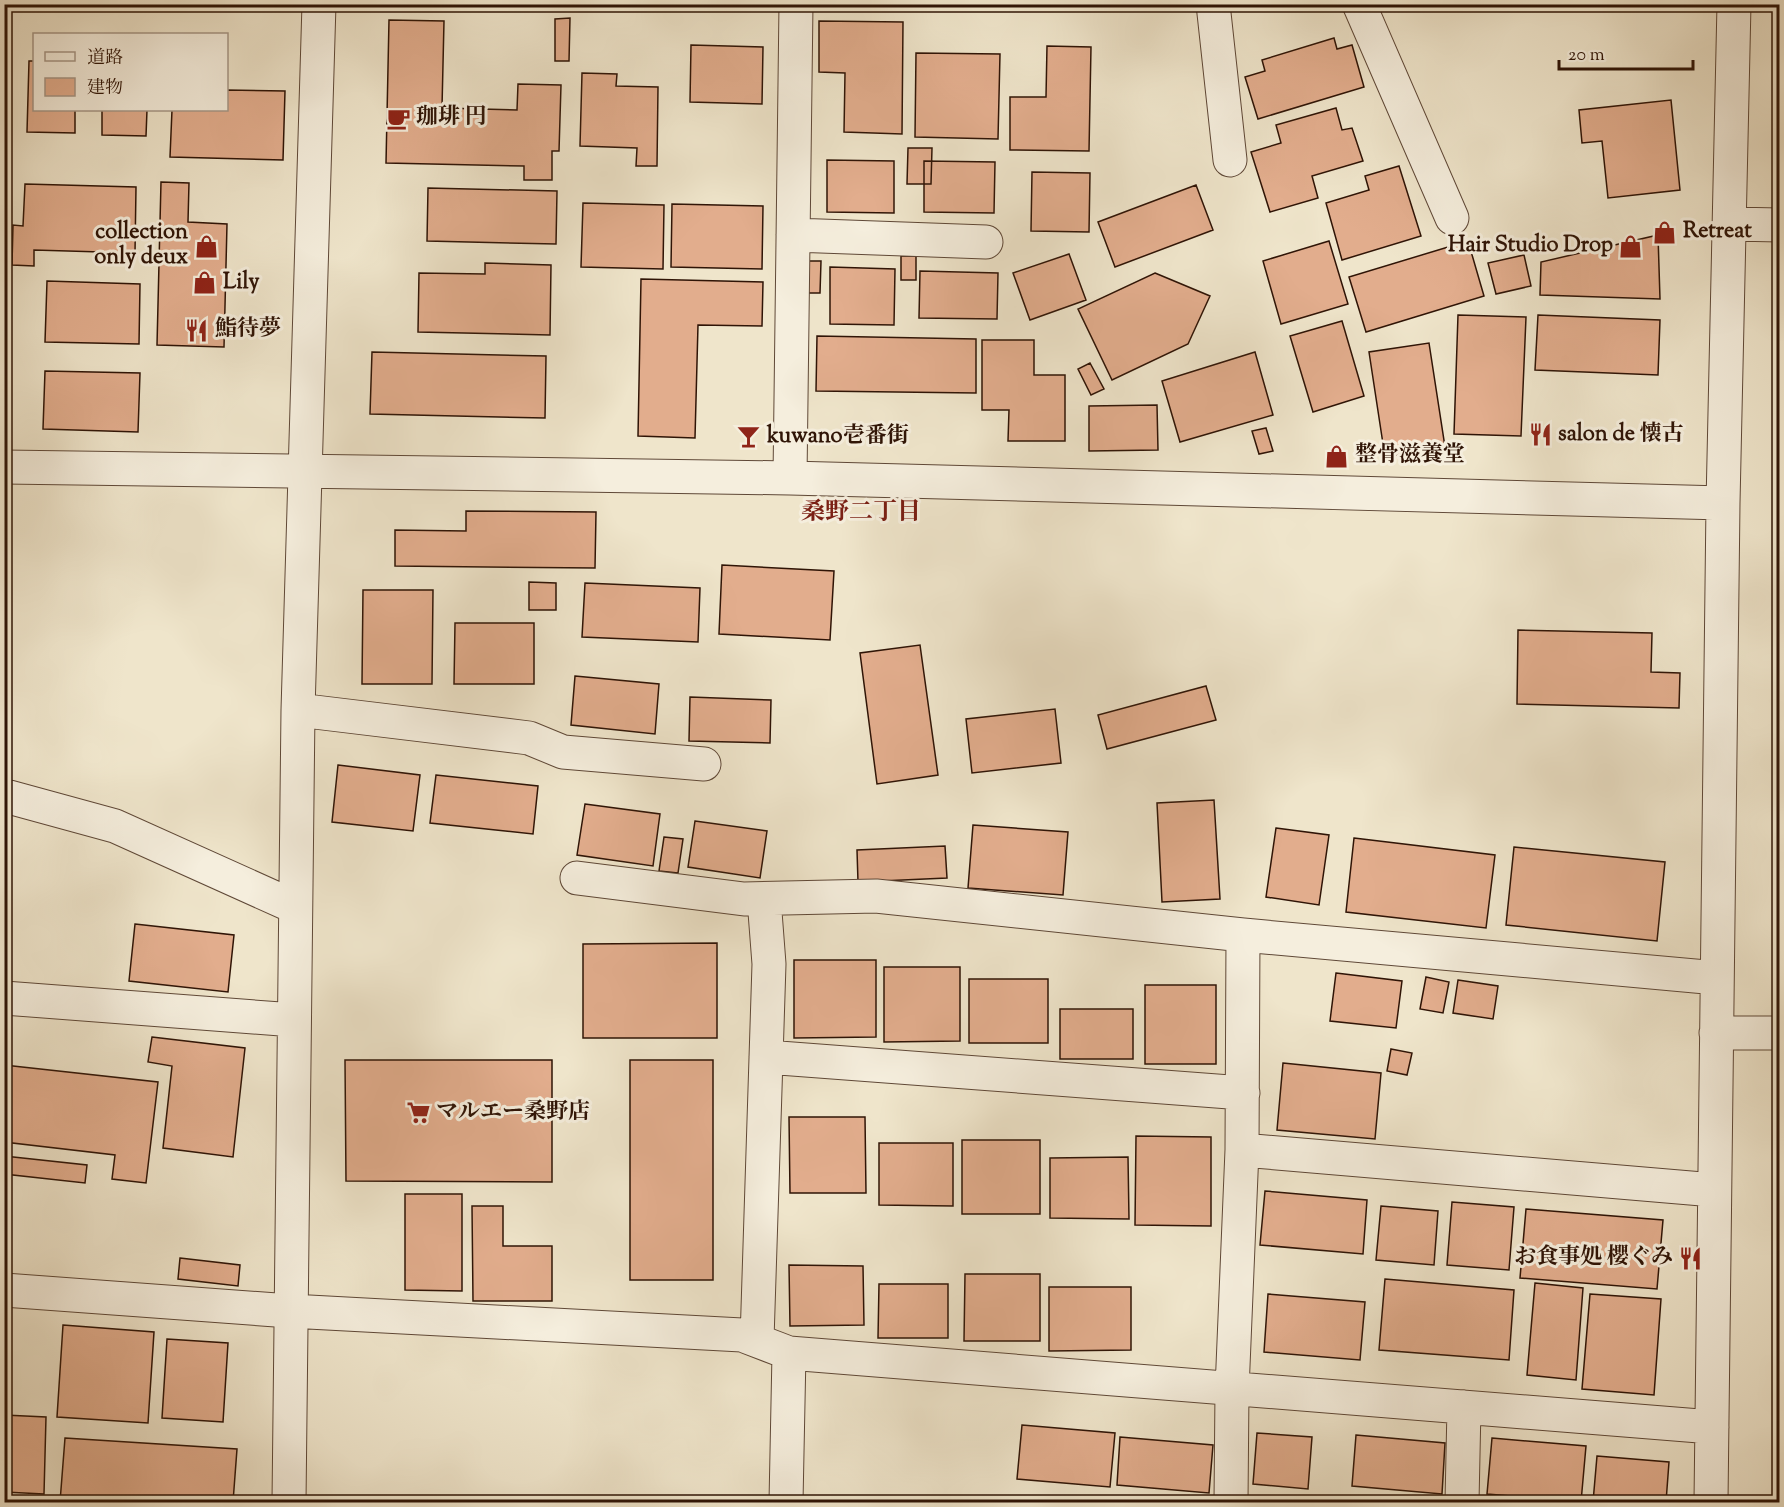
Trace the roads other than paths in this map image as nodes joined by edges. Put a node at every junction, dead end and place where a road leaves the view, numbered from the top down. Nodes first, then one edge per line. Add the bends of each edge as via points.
1 (319, 4) edge
2 (796, 4) edge
3 (1213, 4) edge
4 (1359, 4) edge
5 (1734, 4) edge
6 (1230, 160) dead end
7 (1452, 218) dead end
8 (1731, 224) junction
9 (1779, 225) edge
10 (793, 235) junction
11 (986, 242) dead end
12 (4, 467) edge
13 (306, 473) junction
14 (790, 478) junction
15 (1723, 503) junction
16 (298, 710) junction
17 (704, 764) dead end
18 (9, 797) dead end
19 (577, 878) dead end
20 (764, 899) junction
21 (295, 907) junction
22 (1243, 935) junction
23 (1717, 978) junction
24 (4, 998) edge
25 (294, 1020) junction
26 (1716, 1033) junction
27 (1779, 1033) edge
28 (766, 1057) junction
29 (1243, 1093) junction
30 (1242, 1150) junction
31 (1714, 1190) junction
32 (4, 1290) edge
33 (290, 1311) junction
34 (757, 1340) junction
35 (789, 1353) junction
36 (1232, 1390) junction
37 (1464, 1407) junction
38 (1712, 1426) junction
39 (289, 1503) edge
40 (786, 1503) edge
41 (1231, 1503) edge
42 (1462, 1503) edge
43 (1711, 1503) edge

1 - 13 street
2 - 10 street
3 - 6 street
4 - 7 street
5 - 8 street
8 - 9 street
8 - 15 street
10 - 11 street
10 - 14 street
12 - 13 street
13 - 14 street
13 - 16 street
14 - 15 street
15 - 23 street
16 - 17 street via 529,738 563,752
16 - 21 street
18 - 21 street via 115,826
19 - 20 street
20 - 22 street via 876,896
20 - 28 street via 769,964
21 - 25 street
22 - 23 street
22 - 29 street
23 - 26 street
24 - 25 street
25 - 33 street
26 - 27 street
26 - 31 street
28 - 29 street
28 - 34 street
29 - 30 street
30 - 31 street
30 - 36 street
31 - 38 street
32 - 33 street
33 - 34 street via 742,1335
33 - 39 street
34 - 35 street
35 - 36 street
35 - 40 street
36 - 37 street
36 - 41 street
37 - 38 street
37 - 42 street
38 - 43 street

